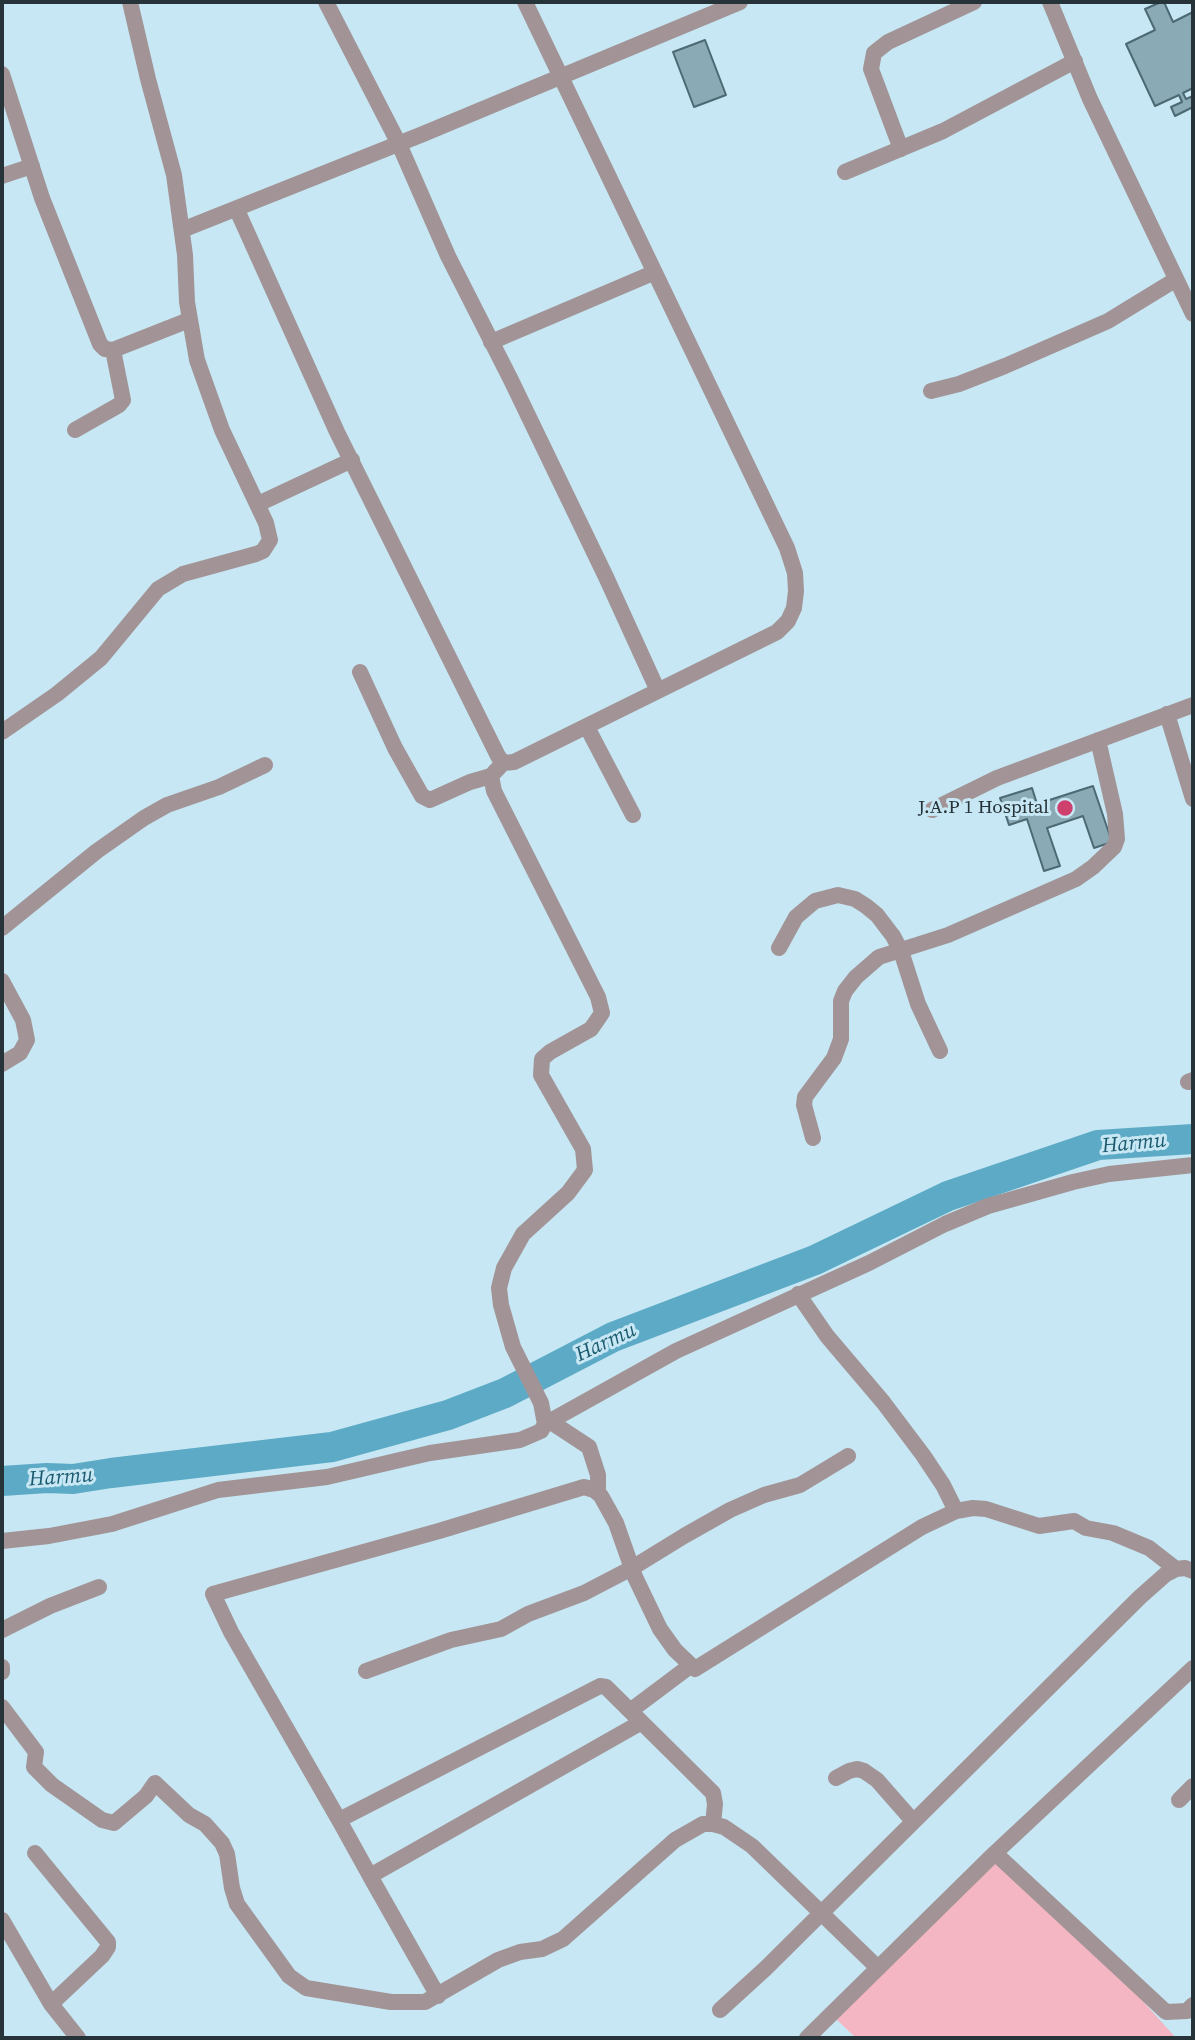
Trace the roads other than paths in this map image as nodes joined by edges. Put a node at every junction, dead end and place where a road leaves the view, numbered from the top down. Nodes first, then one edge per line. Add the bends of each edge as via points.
1 (131, 2) edge
2 (326, 2) edge
3 (526, 2) edge
4 (740, 2) edge
5 (974, 2) edge
6 (1050, 2) edge
7 (1074, 61) junction
8 (2, 74) edge
9 (562, 75) junction
10 (399, 144) junction
11 (901, 149) junction
12 (32, 166) junction
13 (845, 172) dead end
14 (2, 176) edge
15 (237, 210) junction
16 (182, 230) junction
17 (653, 273) junction
18 (1175, 280) junction
19 (1193, 314) edge
20 (190, 320) junction
21 (491, 342) junction
22 (113, 350) junction
23 (931, 391) dead end
24 (75, 430) dead end
25 (352, 460) junction
26 (258, 504) junction
27 (360, 672) dead end
28 (658, 691) junction
29 (1193, 705) edge
30 (1167, 714) junction
31 (587, 727) junction
32 (2, 732) edge
33 (1098, 740) junction
34 (503, 762) junction
35 (265, 765) dead end
36 (491, 776) junction
37 (1193, 799) edge
38 (932, 810) dead end
39 (633, 815) dead end
40 (2, 928) edge
41 (779, 948) dead end
42 (901, 951) junction
43 (2, 981) edge
44 (940, 1051) dead end
45 (2, 1064) edge
46 (813, 1138) dead end
47 (1193, 1165) edge
48 (798, 1294) junction
49 (548, 1423) junction
50 (848, 1456) dead end
51 (598, 1492) junction
52 (956, 1511) junction
53 (2, 1541) edge
54 (632, 1568) junction
55 (1176, 1569) junction
56 (1193, 1572) edge
57 (99, 1587) dead end
58 (2, 1630) edge
59 (690, 1666) junction
60 (1193, 1668) edge
61 (366, 1671) dead end
62 (2, 1707) edge
63 (635, 1717) junction
64 (836, 1778) dead end
65 (1193, 1786) edge
66 (1178, 1800) dead end
67 (339, 1820) junction
68 (913, 1821) junction
69 (713, 1824) junction
70 (35, 1853) dead end
71 (995, 1853) junction
72 (369, 1876) junction
73 (821, 1913) junction
74 (2, 1920) edge
75 (878, 1968) junction
76 (438, 1996) junction
77 (51, 2004) junction
78 (1193, 2005) edge
79 (720, 2010) dead end
80 (78, 2038) edge
81 (807, 2038) edge

1 - 16 street via 174,175
2 - 10 street
3 - 9 street
4 - 9 street
5 - 11 street via 874,53 871,69
6 - 7 street
7 - 11 street
7 - 18 street
8 - 12 street
9 - 10 street
9 - 17 street
10 - 15 street
10 - 21 street
11 - 13 street
12 - 14 street
12 - 22 street via 100,344
15 - 16 street
15 - 25 street
16 - 20 street
17 - 21 street
17 - 28 street via 787,548 796,591 788,621 777,632
18 - 19 street
18 - 23 street via 1108,321 994,371
20 - 22 street
20 - 26 street via 204,384
21 - 28 street
22 - 24 street via 123,400
25 - 26 street
25 - 34 street
26 - 32 street via 270,540 264,551 172,579 146,602 101,658
27 - 36 street via 422,796 430,800
28 - 31 street
29 - 30 street
30 - 33 street
30 - 37 street
31 - 34 street
31 - 39 street
33 - 38 street via 997,778
33 - 42 street via 1117,829 1110,852 1066,883
34 - 36 street
35 - 40 street via 144,818
36 - 49 street via 494,791 602,1013 591,1028 542,1059 541,1075 583,1149 585,1170 568,1193 523,1234 504,1268 499,1288 513,1347
41 - 42 street via 805,908 838,895 855,899 877,915
42 - 44 street
42 - 46 street via 879,957 845,991 838,1048 805,1097
43 - 45 street via 23,1020 27,1040 20,1053
47 - 48 street via 1109,1174 988,1206
48 - 49 street via 643,1368
48 - 52 street via 923,1455
49 - 51 street via 589,1447
49 - 53 street via 535,1436 520,1440 430,1453 327,1477 218,1490 112,1524
50 - 54 street via 800,1485 724,1514
51 - 54 street
51 - 67 street via 577,1489 213,1594
52 - 55 street via 986,1509 1039,1527 1074,1521 1149,1548
52 - 59 street via 922,1527 701,1667
54 - 59 street via 660,1629
54 - 61 street via 501,1629 451,1640
55 - 56 street
55 - 68 street via 1140,1597
57 - 58 street
59 - 63 street
60 - 71 street
62 - 76 street via 36,1752 34,1767 102,1820 114,1823 155,1783 205,1824 228,1854 237,1903 297,1984 391,2003 420,2004
63 - 67 street via 600,1686
63 - 69 street via 713,1793
63 - 72 street
64 - 68 street via 864,1770
65 - 66 street
67 - 72 street
68 - 73 street
69 - 73 street via 752,1846
69 - 76 street via 703,1824 675,1840 563,1939 498,1960
70 - 77 street via 108,1942 106,1952
71 - 75 street
71 - 78 street via 1166,2012 1187,2011
72 - 76 street
73 - 75 street
73 - 79 street
74 - 77 street
75 - 81 street
77 - 80 street

